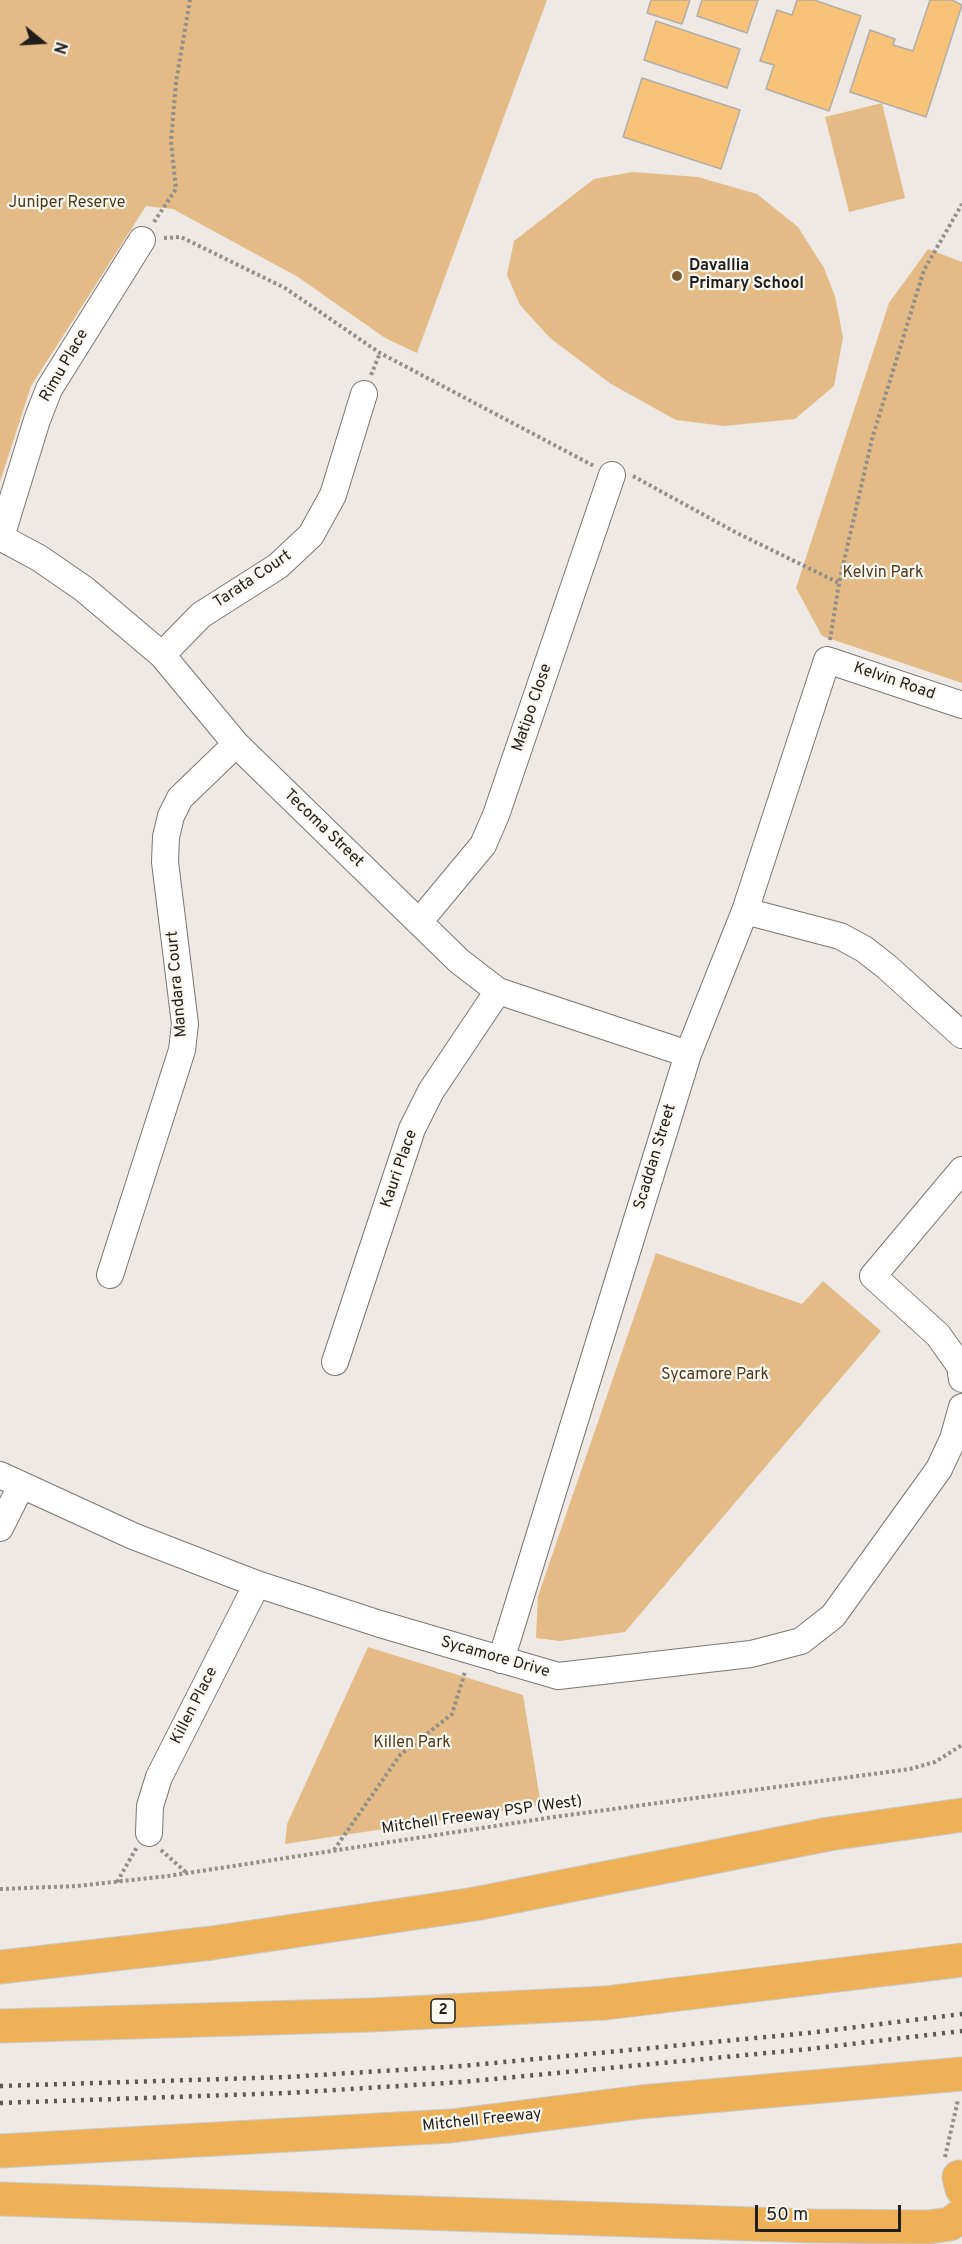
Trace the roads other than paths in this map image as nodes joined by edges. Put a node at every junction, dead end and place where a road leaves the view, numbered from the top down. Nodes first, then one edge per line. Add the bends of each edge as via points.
1 (142, 240) road end
2 (364, 394) dead end
3 (620, 474) road end
4 (1, 537) edge
5 (162, 655) junction
6 (827, 660) joint
7 (962, 705) edge
8 (236, 744) junction
9 (745, 911) junction
10 (419, 922) junction
11 (498, 991) junction
12 (962, 1035) edge
13 (688, 1054) junction
14 (962, 1170) edge
15 (110, 1275) dead end
16 (335, 1362) dead end
17 (962, 1379) edge
18 (962, 1407) edge
19 (11, 1480) edge
20 (0, 1528) edge
21 (257, 1584) junction
22 (501, 1660) junction
23 (962, 1815) edge
24 (149, 1833) dead end
25 (962, 1960) edge
26 (0, 1968) edge
27 (0, 2026) edge
28 (961, 2084) edge
29 (0, 2151) edge
30 (0, 2199) edge
31 (962, 2215) edge
32 (813, 2226) junction
33 (865, 2244) edge

1 - 4 street, Rimu Place via 49,389
2 - 5 street, Tarata Court via 333,495 311,535 278,566 201,615
3 - 10 street, Matipo Close via 483,845
4 - 5 street, Tecoma Street via 84,589
5 - 8 street, Tecoma Street
6 - 7 street, Kelvin Road
6 - 9 street, Scaddan Street
8 - 10 street, Tecoma Street
8 - 15 street, Mandara Court via 180,798 166,837 165,862 184,1024 182,1050
9 - 12 street via 840,936 864,949
9 - 13 street, Scaddan Street
10 - 11 street, Tecoma Street
11 - 13 street, Tecoma Street
11 - 16 street, Kauri Place via 431,1091 412,1129
13 - 22 street, Scaddan Street
14 - 17 street via 873,1276 938,1335 960,1366
18 - 22 street, Sycamore Drive via 939,1469 833,1616 801,1641 751,1654 558,1676
19 - 20 street
19 - 21 street, Sycamore Drive via 133,1536
21 - 22 street, Sycamore Drive
21 - 24 street, Killen Place via 159,1777 150,1806
23 - 26 highway via 829,1834 475,1904 212,1943
25 - 27 highway, 2 via 605,2003 371,2015
28 - 29 highway, Mitchell Freeway via 640,2102 452,2126
30 - 32 highway
31 - 32 highway via 950,2224 929,2227
32 - 33 highway

